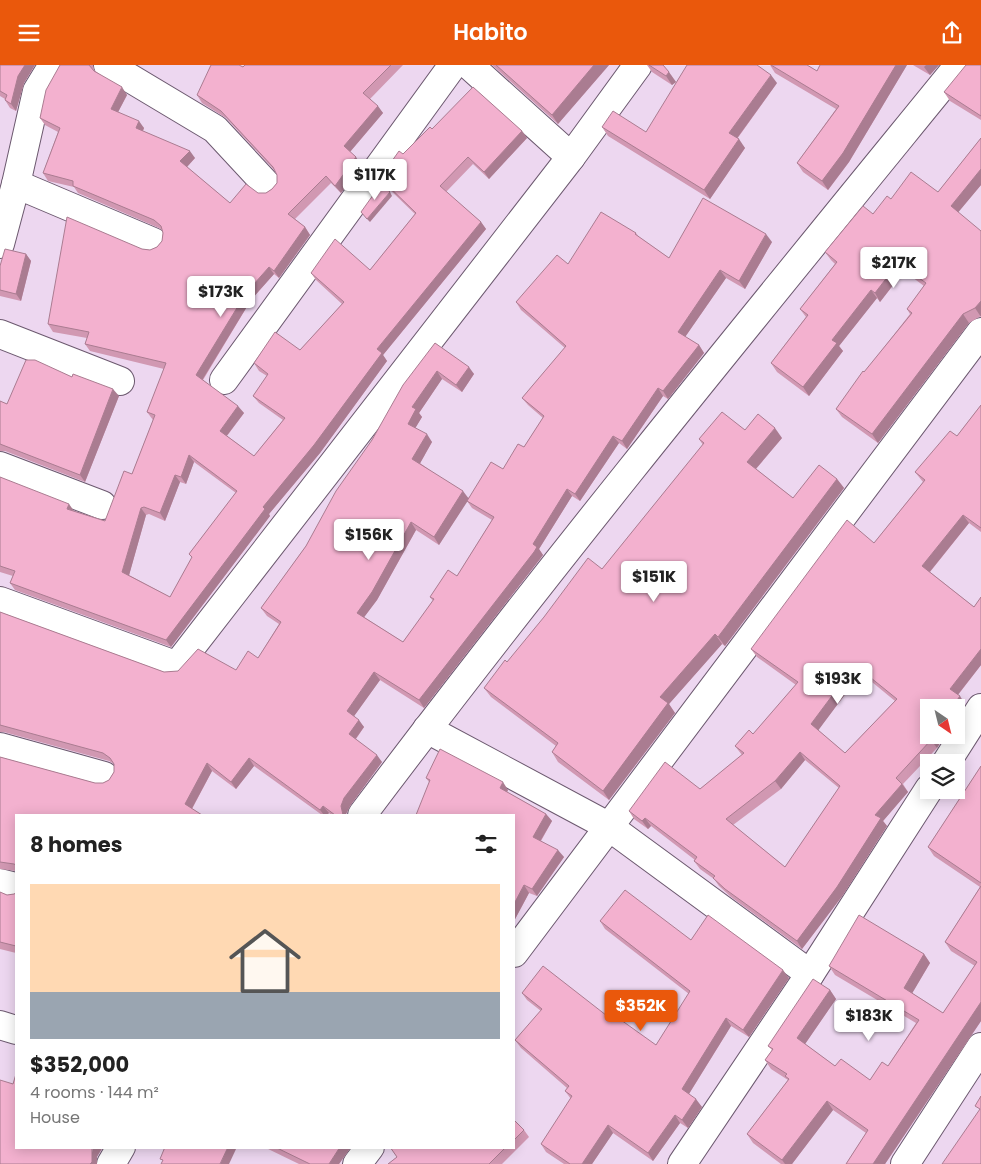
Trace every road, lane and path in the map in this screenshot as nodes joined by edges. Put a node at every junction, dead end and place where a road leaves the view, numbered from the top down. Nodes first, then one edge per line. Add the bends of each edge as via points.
1 (53, 65) edge
2 (108, 65) edge
3 (453, 65) edge
4 (470, 65) edge
5 (638, 65) edge
6 (958, 65) edge
7 (571, 157) junction
8 (16, 185) junction
9 (267, 185) dead end
10 (153, 242) dead end
11 (0, 244) edge
12 (981, 332) edge
13 (0, 334) edge
14 (224, 380) dead end
15 (120, 381) dead end
16 (0, 465) edge
17 (102, 505) dead end
18 (0, 601) edge
19 (981, 708) edge
20 (427, 729) junction
21 (0, 747) edge
22 (952, 754) edge
23 (104, 776) dead end
24 (923, 799) edge
25 (363, 814) edge
26 (608, 826) junction
27 (0, 883) edge
28 (15, 887) edge
29 (515, 952) edge
30 (810, 974) junction
31 (0, 1025) edge
32 (15, 1030) edge
33 (981, 1047) edge
34 (120, 1149) edge
35 (369, 1149) edge
36 (111, 1164) edge
37 (358, 1164) edge
38 (682, 1164) edge
39 (905, 1164) edge

1 - 8 street via 37,91
2 - 9 street via 215,129
3 - 14 street
4 - 7 street
5 - 7 street
6 - 20 street
7 - 18 street via 178,664
8 - 10 street
8 - 11 street
12 - 26 street
13 - 15 street
16 - 17 street
19 - 22 street
20 - 25 street
20 - 26 street
21 - 23 street
24 - 30 street
26 - 29 street
26 - 30 street
27 - 28 street
30 - 38 street
31 - 32 street
33 - 39 street
34 - 36 street
35 - 37 street

